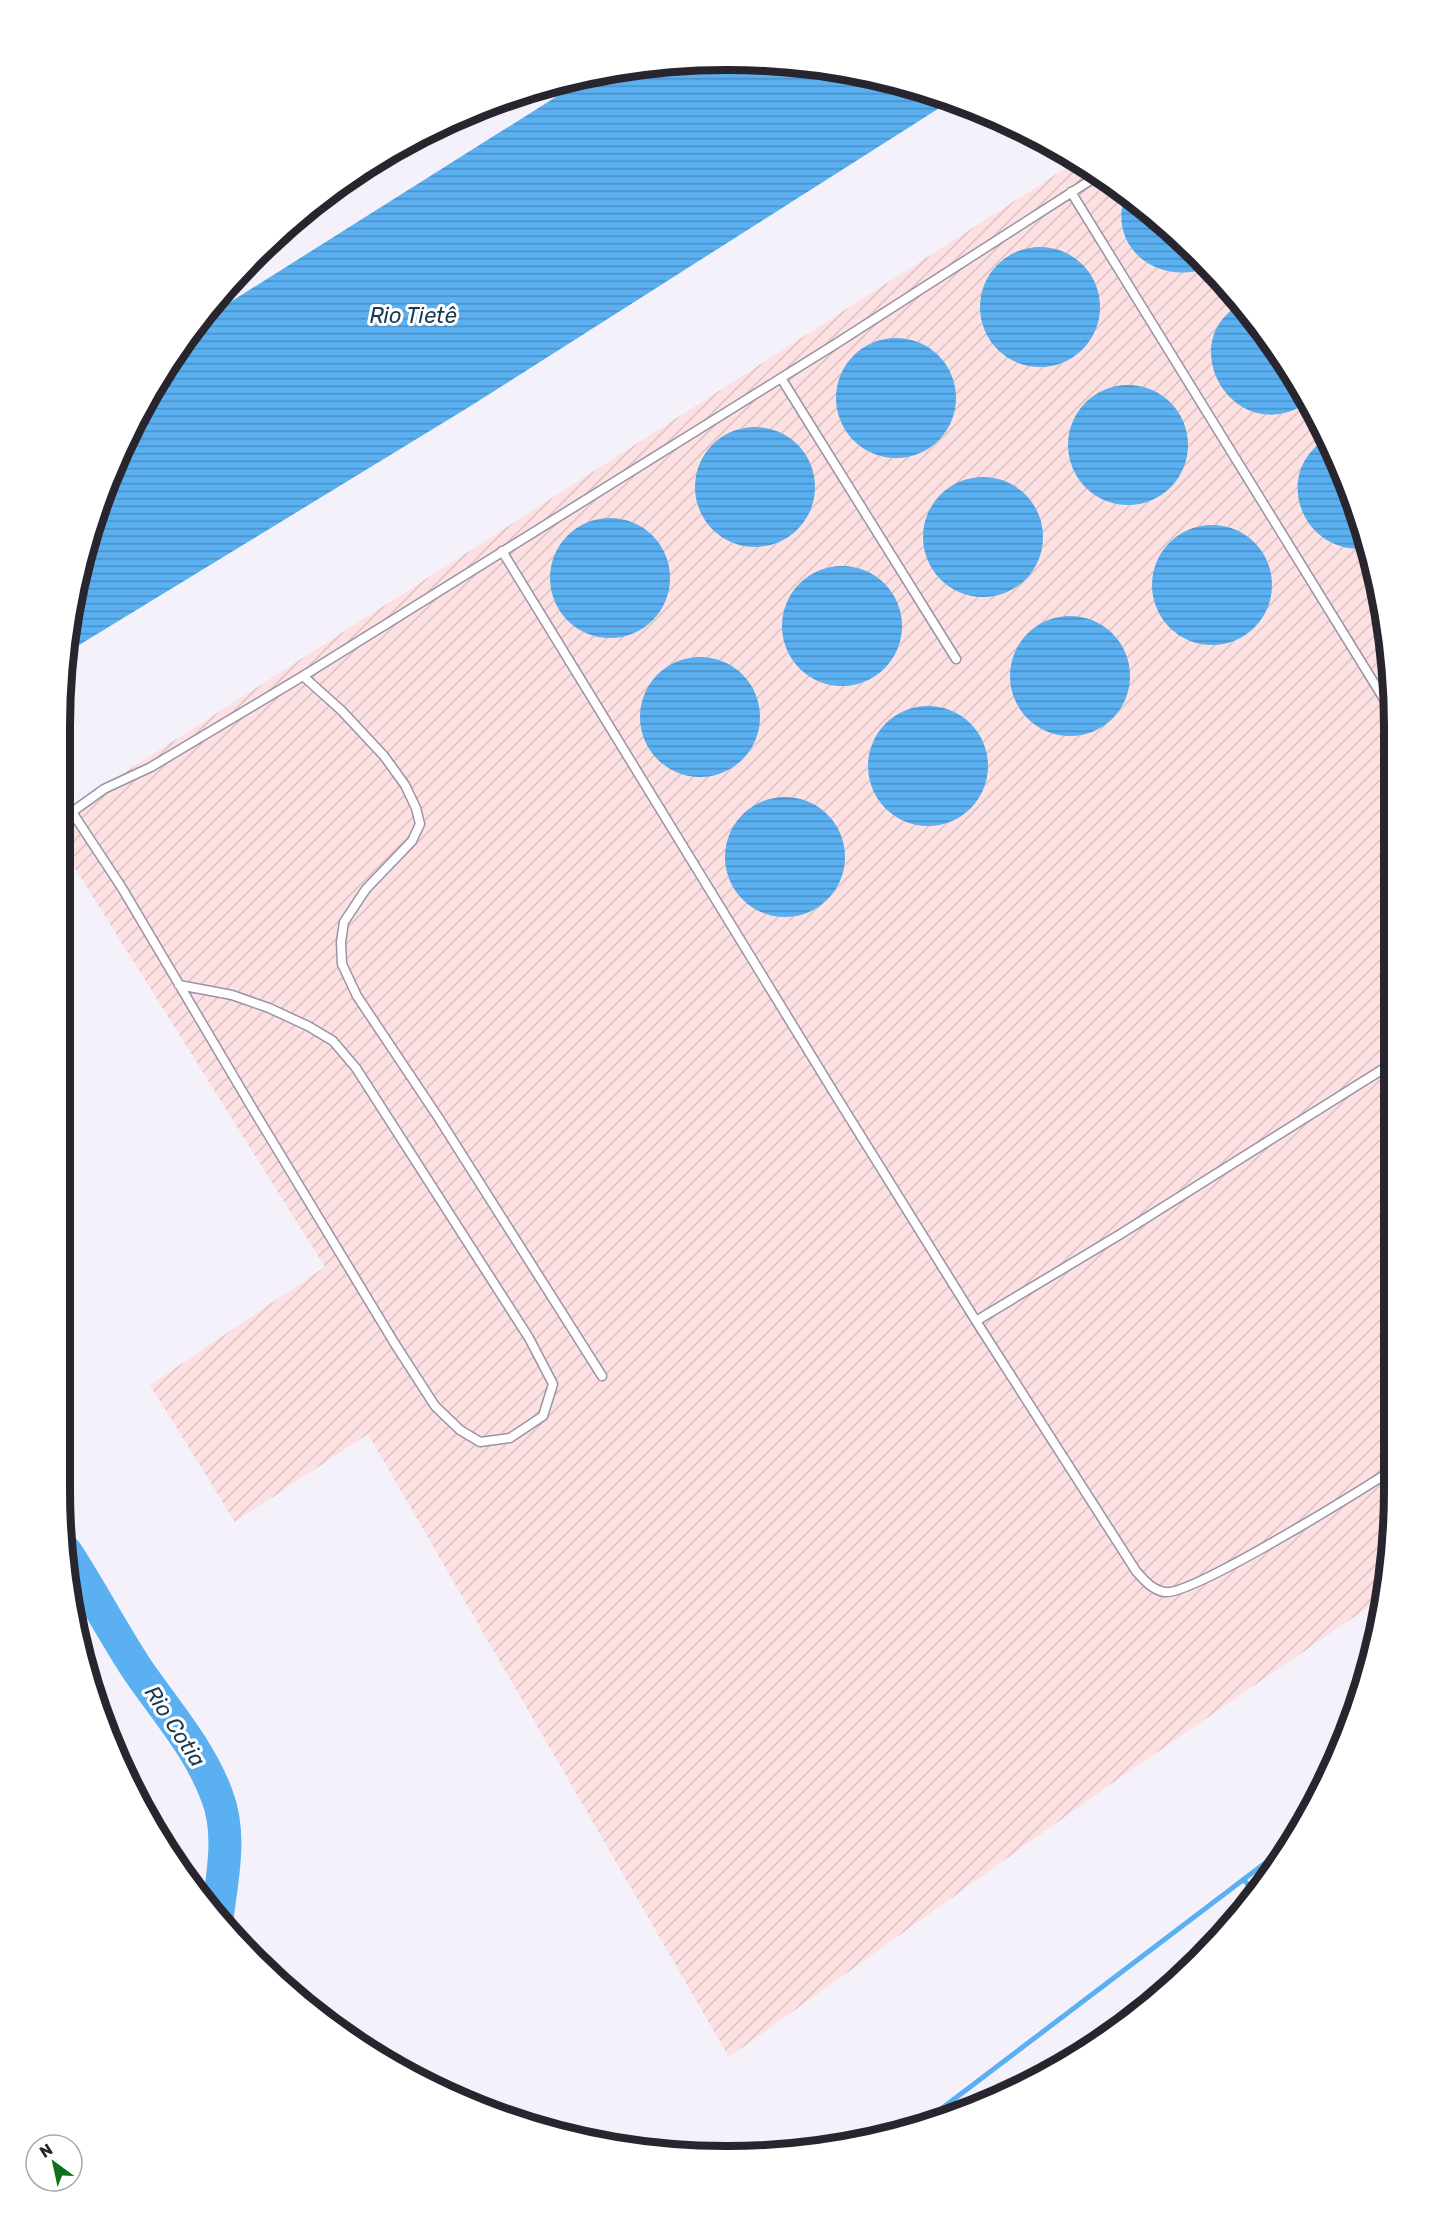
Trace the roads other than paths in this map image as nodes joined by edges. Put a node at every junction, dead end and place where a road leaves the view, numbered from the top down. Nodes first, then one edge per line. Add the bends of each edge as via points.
1 (1090, 180) edge
2 (1071, 192) junction
3 (781, 378) junction
4 (502, 551) junction
5 (956, 659) dead end
6 (303, 675) junction
7 (1383, 697) edge
8 (70, 808) edge
9 (70, 810) edge
10 (179, 985) junction
11 (1384, 1068) edge
12 (976, 1321) junction
13 (602, 1376) dead end
14 (1384, 1475) edge

1 - 2 lane
2 - 3 lane
2 - 7 lane
3 - 4 lane
3 - 5 lane
4 - 6 lane
4 - 12 lane
6 - 8 lane via 152,767
6 - 13 lane via 384,756 405,785 420,824 412,841 366,889 344,922 342,964 357,996
9 - 10 lane via 122,888
10 - 10 lane via 232,994 308,1026 333,1041 356,1068 529,1338 553,1384 543,1416 510,1438 480,1442 460,1430 435,1406
11 - 12 lane
12 - 14 lane via 1136,1571 1150,1586 1167,1593 1197,1583

